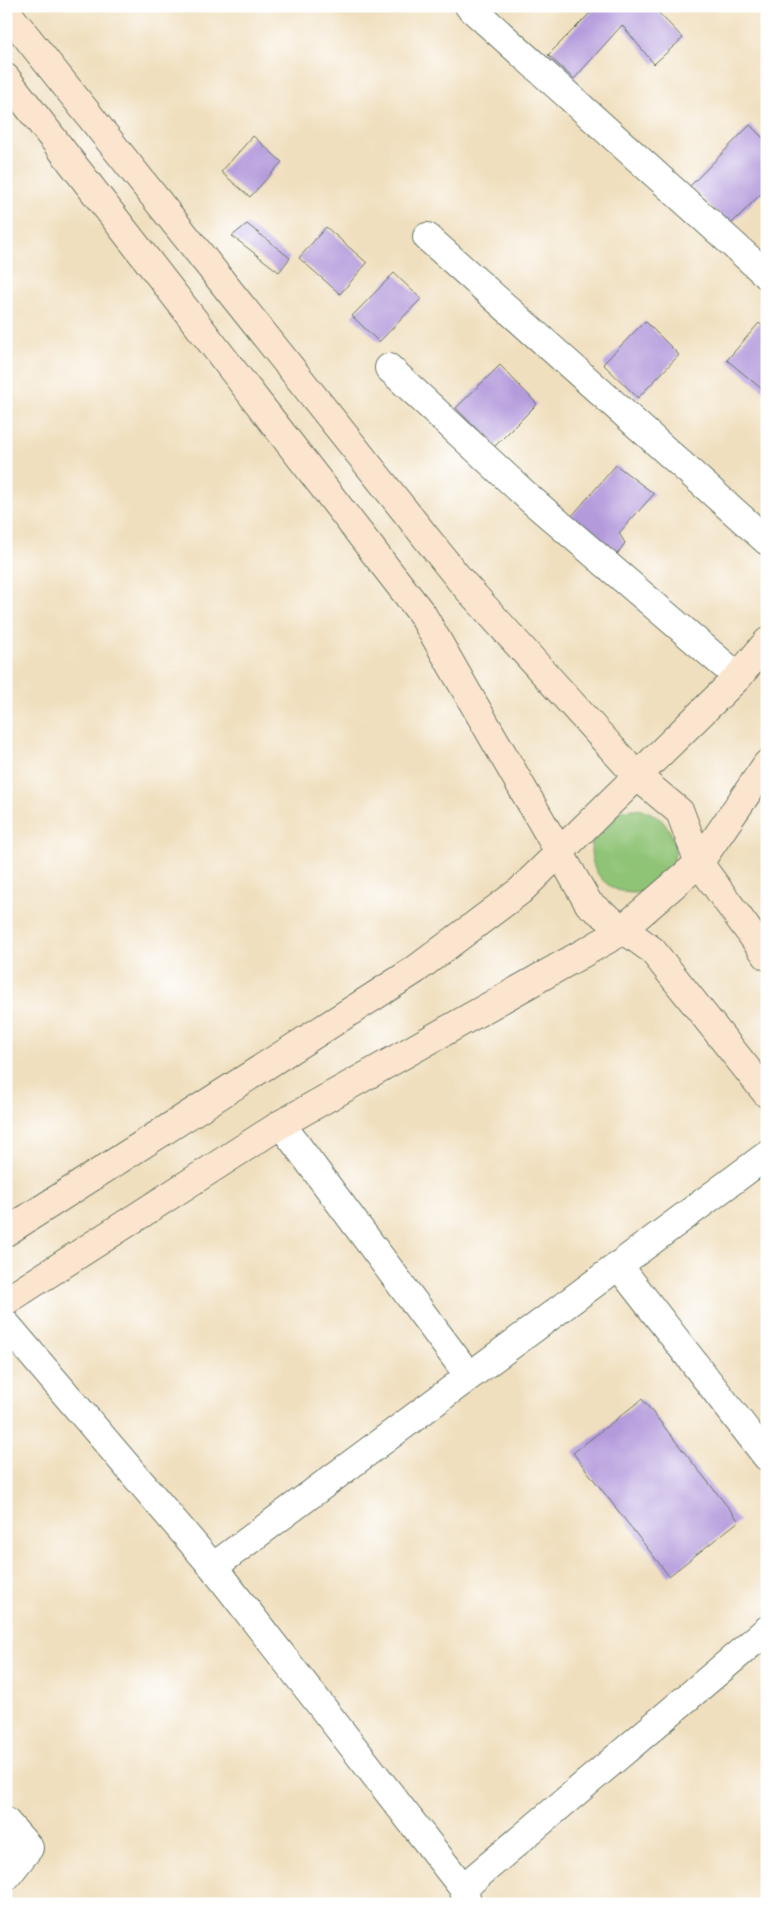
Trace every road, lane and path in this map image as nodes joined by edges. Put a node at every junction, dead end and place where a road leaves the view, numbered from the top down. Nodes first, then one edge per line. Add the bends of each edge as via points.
1 (469, 6) edge
2 (6, 11) edge
3 (6, 78) edge
4 (427, 236) dead end
5 (767, 275) edge
6 (389, 368) dead end
7 (767, 541) edge
8 (767, 642) edge
9 (738, 677) junction
10 (767, 764) edge
11 (638, 776) junction
12 (560, 852) junction
13 (699, 863) junction
14 (623, 928) junction
15 (767, 956) edge
16 (767, 1094) edge
17 (281, 1124) junction
18 (767, 1155) edge
19 (6, 1232) edge
20 (618, 1265) junction
21 (6, 1301) edge
22 (6, 1324) edge
23 (469, 1376) junction
24 (767, 1457) edge
25 (213, 1567) junction
26 (767, 1630) edge
27 (6, 1822) edge
28 (6, 1878) edge
29 (466, 1896) edge

1 - 5 street
2 - 11 main road via 460,580
3 - 12 main road via 422,614
4 - 7 street
6 - 9 street via 528,497
8 - 9 main road
9 - 11 main road
10 - 13 main road
11 - 12 main road
11 - 13 main road via 680,812
12 - 14 main road via 589,904
12 - 19 main road via 520,891 415,970
13 - 14 main road
13 - 15 main road
14 - 16 main road via 652,950
14 - 17 main road
17 - 21 main road
17 - 23 street
18 - 20 street
20 - 23 street
20 - 24 street
22 - 25 street
23 - 25 street
25 - 29 street
26 - 29 street
27 - 28 street via 29,1848

